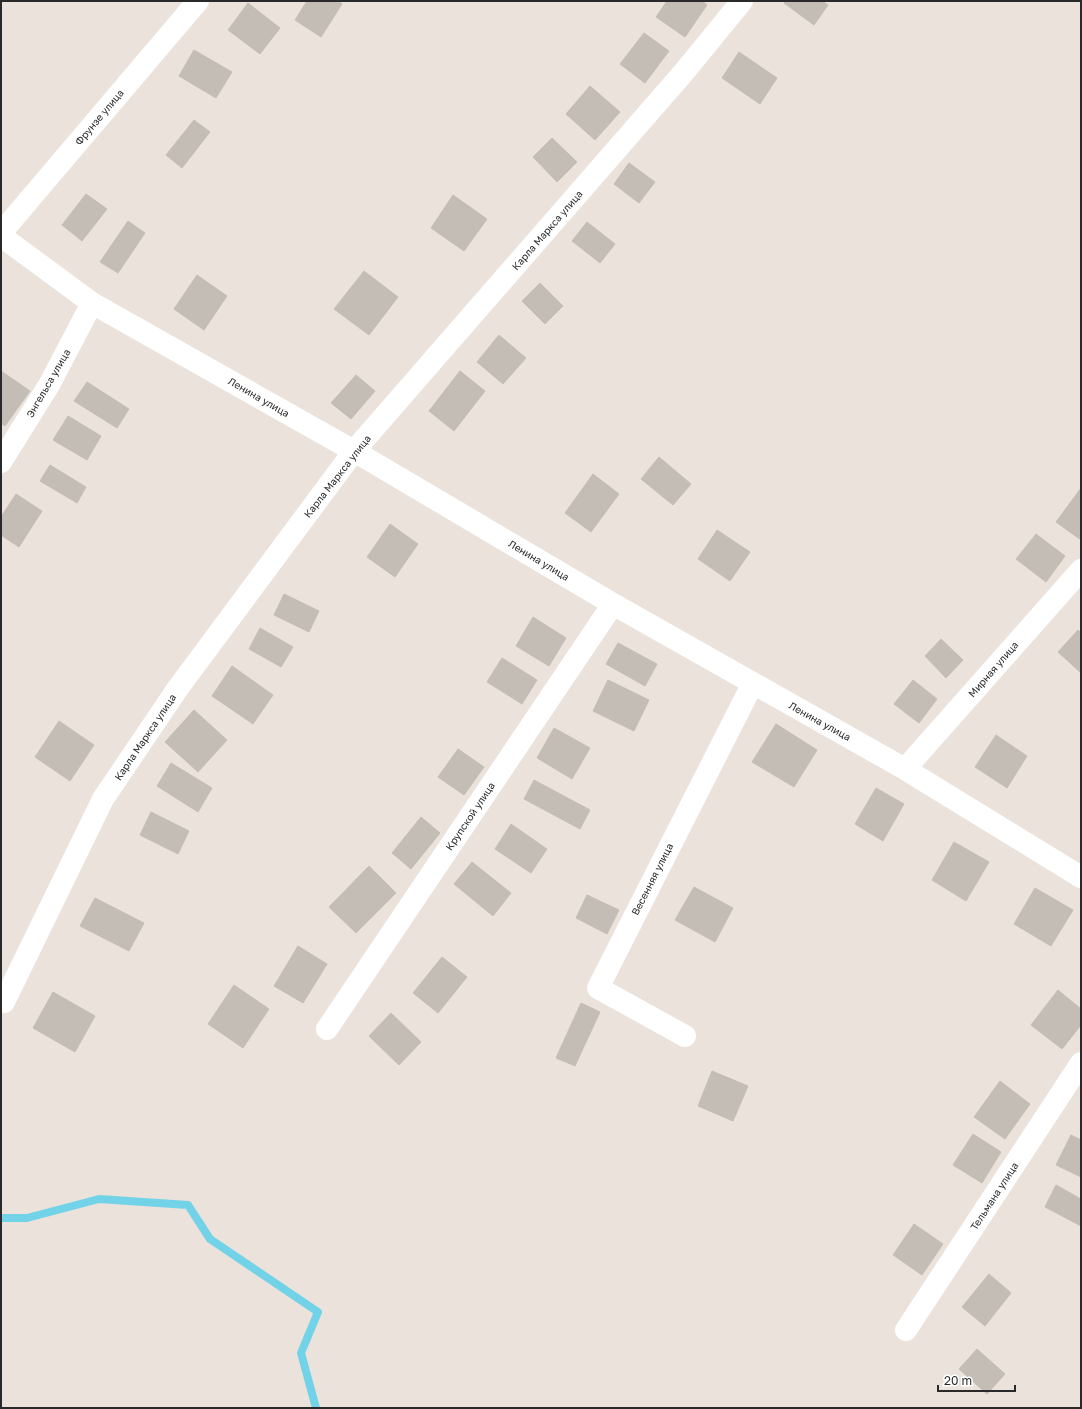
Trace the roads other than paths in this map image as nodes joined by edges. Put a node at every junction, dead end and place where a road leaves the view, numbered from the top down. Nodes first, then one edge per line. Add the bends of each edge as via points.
1 (198, 1) edge
2 (742, 1) edge
3 (1, 233) edge
4 (1, 236) edge
5 (92, 303) junction
6 (354, 451) junction
7 (2, 457) edge
8 (1081, 570) edge
9 (613, 604) junction
10 (752, 683) junction
11 (905, 769) junction
12 (1081, 876) edge
13 (4, 1002) dead end
14 (327, 1028) dead end
15 (685, 1036) dead end
16 (1081, 1063) edge
17 (906, 1330) dead end

1 - 3 street, Фрунзе улица
2 - 6 street, Карла Маркса улица via 684,72
4 - 5 street, Ленина улица
5 - 6 street, Ленина улица
5 - 7 street, Энгельса улица via 49,384
6 - 9 street, Ленина улица
6 - 13 street, Карла Маркса улица via 178,688 104,799
8 - 11 street, Мирная улица
9 - 10 street, Ленина улица
9 - 14 street, Крупской улица
10 - 11 street, Ленина улица
10 - 15 street, Весенняя улица via 598,988
11 - 12 street, Ленина улица
16 - 17 street, Тельмана улица

